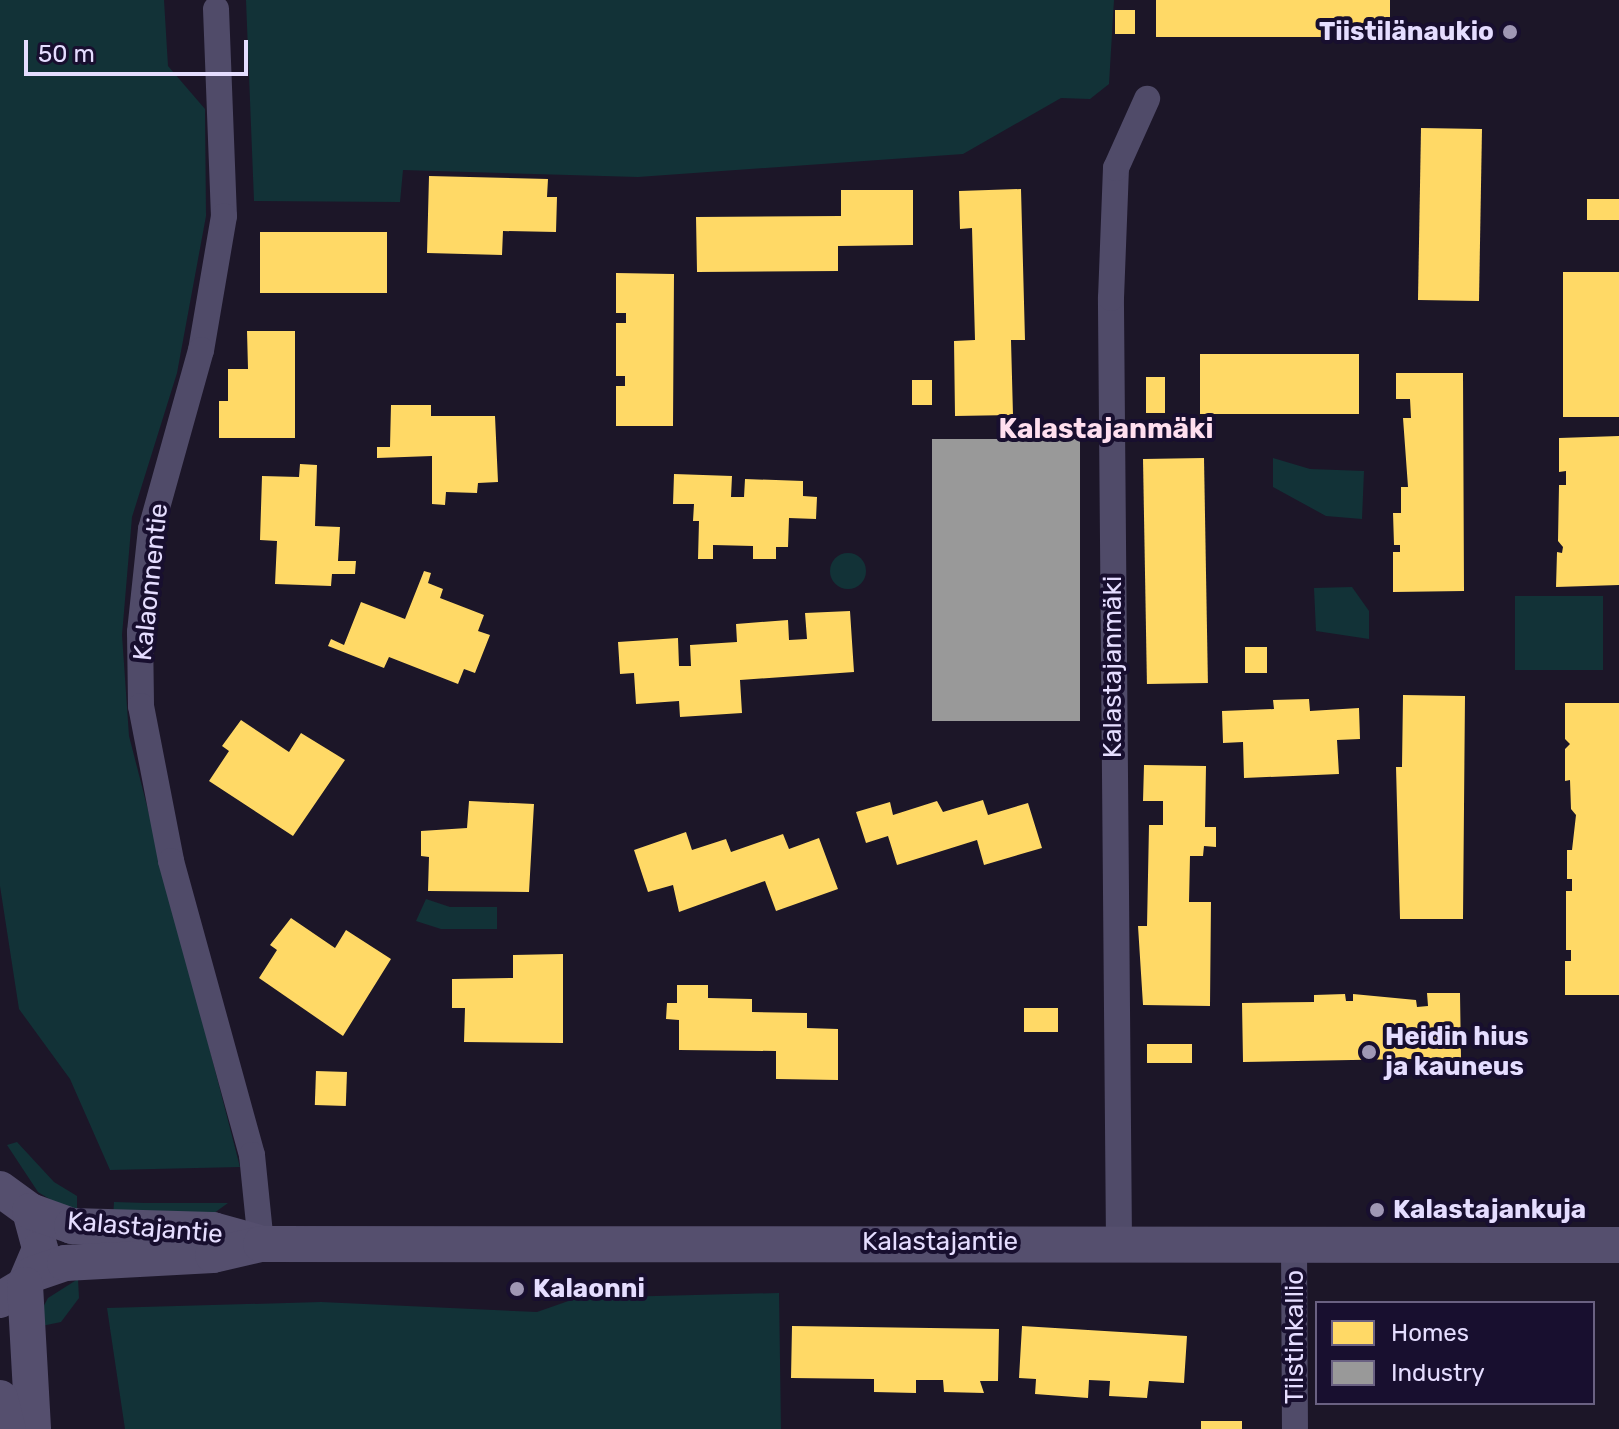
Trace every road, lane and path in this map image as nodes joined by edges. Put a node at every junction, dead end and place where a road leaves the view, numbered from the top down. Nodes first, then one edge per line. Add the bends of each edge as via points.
1 (216, 9) dead end
2 (1147, 99) dead end
3 (11, 1191) edge
4 (1119, 1243) junction
5 (261, 1244) junction
6 (1294, 1244) junction
7 (1619, 1245) edge
8 (19, 1286) edge
9 (0, 1398) edge
10 (8, 1429) edge
11 (33, 1429) edge
12 (1295, 1429) edge

1 - 5 street, Kalaonnentie via 224,216 201,350 151,529 140,632 141,706 171,861 252,1155
2 - 4 street, Kalastajanmäki via 1116,168 1111,298
3 - 5 main road, Kalastajantie via 72,1226 213,1230
3 - 8 main road via 40,1236
4 - 5 main road, Kalastajantie
4 - 6 main road, Kalastajantie
5 - 8 main road, Kalastajantie via 213,1255 65,1263
6 - 7 main road, Kalastajantie
6 - 12 street, Tiistinkallio
8 - 11 main road
9 - 10 main road

